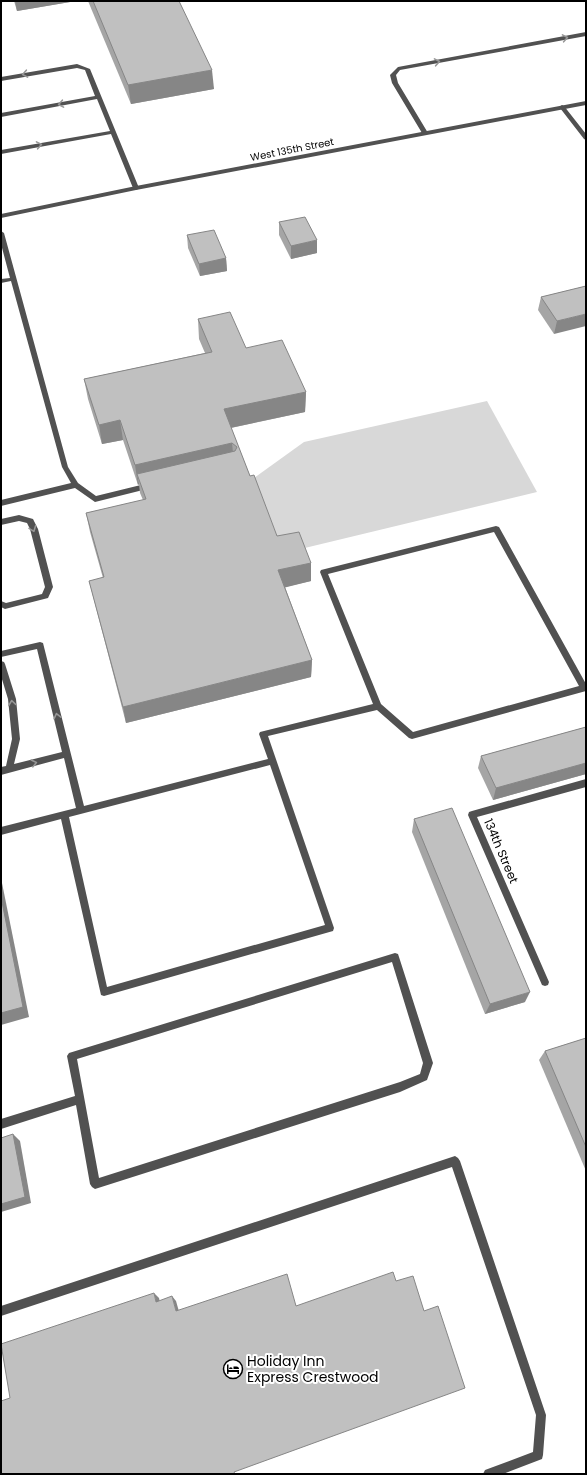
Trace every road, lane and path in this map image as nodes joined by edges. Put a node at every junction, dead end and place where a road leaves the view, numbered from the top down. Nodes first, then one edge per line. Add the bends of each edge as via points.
1 (586, 34) edge
2 (1, 79) edge
3 (99, 97) junction
4 (586, 103) edge
5 (562, 107) junction
6 (1, 115) edge
7 (113, 132) junction
8 (425, 133) junction
9 (586, 138) edge
10 (1, 152) edge
11 (136, 188) junction
12 (1, 216) edge
13 (1, 233) edge
14 (14, 279) junction
15 (1, 281) edge
16 (76, 485) junction
17 (157, 485) edge
18 (1, 503) edge
19 (1, 522) edge
20 (1, 604) edge
21 (1, 654) edge
22 (1, 664) edge
23 (378, 706) junction
24 (67, 754) junction
25 (273, 761) junction
26 (5, 770) edge
27 (586, 783) edge
28 (81, 810) junction
29 (64, 815) junction
30 (1, 831) edge
31 (545, 982) dead end
32 (80, 1099) junction
33 (1, 1124) edge
34 (1, 1311) edge
35 (489, 1474) edge

8 -> 1 street via 395,83 393,75 398,69
3 -> 2 street via 88,69 77,66
3 -> 6 street
3 - 7 street
4 - 5 street, West 135th Street
5 - 8 street, West 135th Street
5 - 9 street
10 -> 7 street
7 - 11 street
8 - 11 street, West 135th Street
11 - 12 street, West 135th Street
13 - 14 street
14 - 15 street
14 - 16 street via 65,466
16 - 17 street via 95,499
16 - 18 street
19 -> 20 street via 19,518 30,520 50,587 45,596 4,606
24 -> 21 street via 40,645
26 -> 22 street via 16,739 12,699
23 - 23 street via 324,572 496,529 584,688 412,736
23 - 25 street via 263,734
26 -> 24 street
24 - 28 street
25 - 28 street
25 - 29 street via 330,928 104,992
27 - 31 street, 134th Street via 472,815
28 - 29 street
29 - 30 street
32 - 32 street via 72,1056 395,957 428,1063 424,1077 400,1088 95,1184
32 - 33 street
34 - 35 street via 455,1161 541,1415 538,1455

